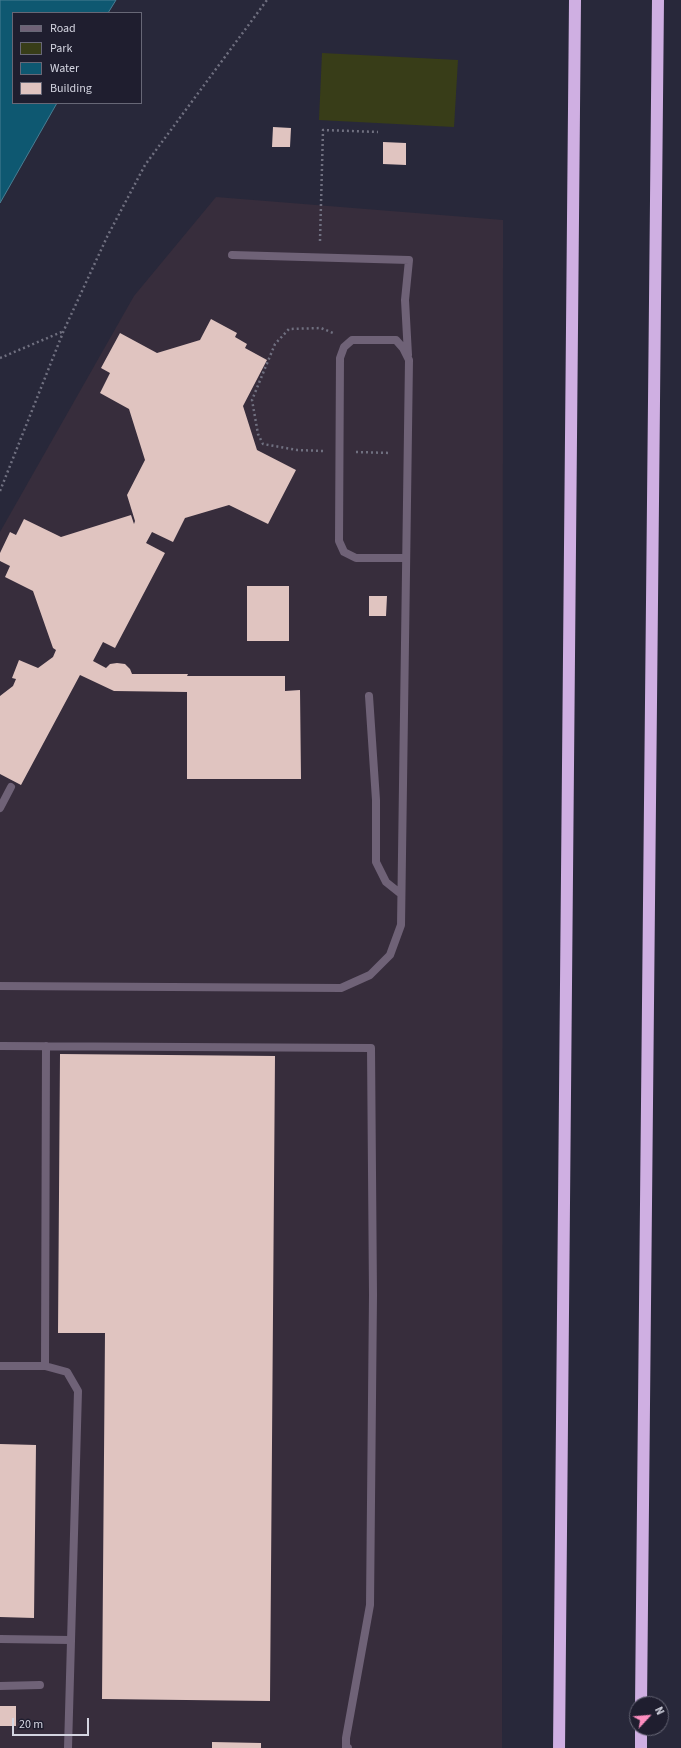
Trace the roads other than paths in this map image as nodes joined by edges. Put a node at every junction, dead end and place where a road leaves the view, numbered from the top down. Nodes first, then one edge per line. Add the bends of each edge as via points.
1 (575, 0) edge
2 (658, 0) edge
3 (232, 255) dead end
4 (408, 360) junction
5 (406, 558) junction
6 (369, 696) dead end
7 (0, 791) edge
8 (0, 808) edge
9 (401, 894) junction
10 (0, 986) edge
11 (0, 1046) edge
12 (46, 1046) junction
13 (0, 1366) edge
14 (45, 1366) junction
15 (0, 1639) edge
16 (70, 1640) junction
17 (0, 1686) edge
18 (40, 1686) dead end
19 (641, 1696) edge
20 (641, 1736) edge
21 (68, 1748) edge
22 (347, 1748) edge
23 (559, 1748) edge
24 (641, 1748) edge

1 - 23 highway
2 - 19 highway
3 - 4 street via 409,260 405,300
4 - 5 street
4 - 5 street via 404,348 396,340 352,340 344,347 340,358 340,541 344,552 356,558
5 - 9 street
6 - 9 street via 376,800 376,862 386,882
7 - 8 street via 11,787
9 - 10 street via 401,925 390,955 370,975 341,988
11 - 12 street
12 - 14 street
12 - 22 street via 371,1048 374,1295 370,1605 346,1738
13 - 14 street
14 - 16 street via 67,1372 78,1391
15 - 16 street
16 - 21 street
17 - 18 street
20 - 24 highway

